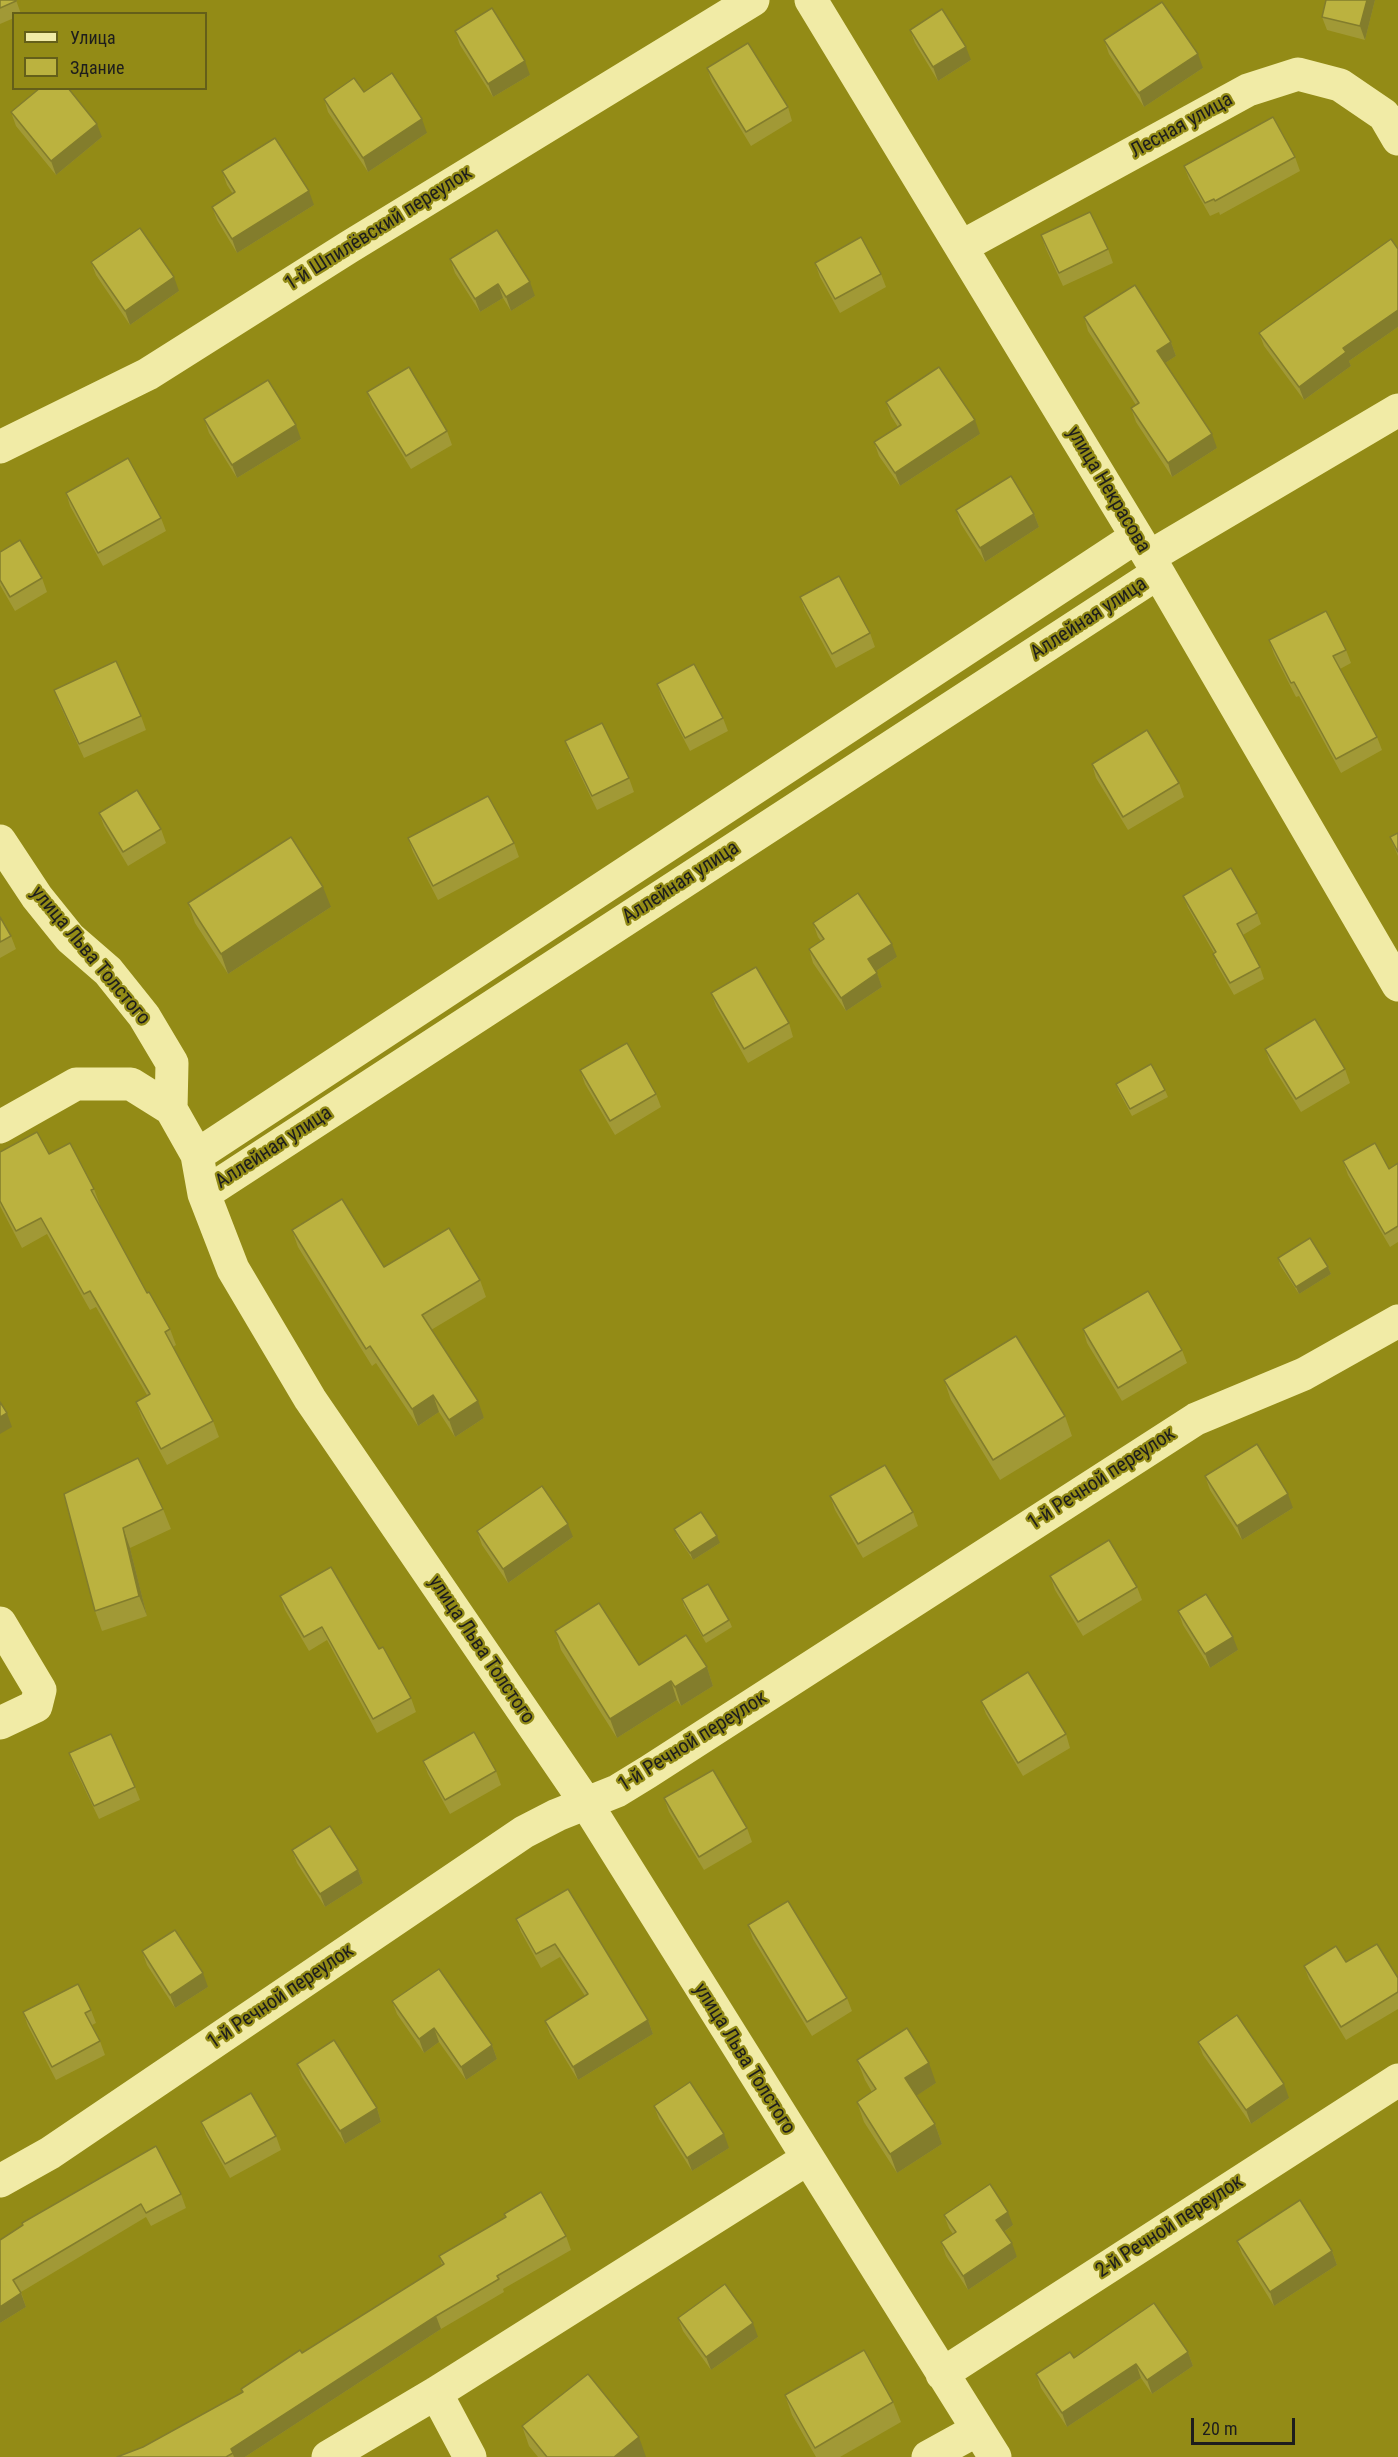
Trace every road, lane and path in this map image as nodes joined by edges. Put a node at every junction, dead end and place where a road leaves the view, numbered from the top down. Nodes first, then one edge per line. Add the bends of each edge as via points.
1 (753, 0) edge
2 (811, 0) edge
3 (1398, 139) edge
4 (961, 247) junction
5 (1398, 410) edge
6 (0, 447) edge
7 (1148, 556) junction
8 (0, 841) edge
9 (1398, 986) edge
10 (171, 1109) junction
11 (0, 1127) edge
12 (197, 1155) junction
13 (204, 1194) junction
14 (1398, 1321) edge
15 (0, 1623) edge
16 (0, 1724) edge
17 (586, 1803) junction
18 (1398, 2080) edge
19 (807, 2159) junction
20 (0, 2181) edge
21 (942, 2374) junction
22 (436, 2392) junction
23 (977, 2430) junction
24 (328, 2457) edge
25 (470, 2457) edge
26 (928, 2457) edge
27 (995, 2457) edge

1 - 6 street, 1-й Шпилёвский переулок via 148,374
2 - 4 street, улица Некрасова
3 - 4 street, Лесная улица via 1384,115 1340,85 1298,74 1248,90
4 - 7 street, улица Некрасова
5 - 7 street, Аллейная улица
7 - 9 street, улица Некрасова
7 - 12 street, Аллейная улица
7 - 13 street, Аллейная улица
8 - 10 street, улица Льва Толстого via 69,938 108,971 144,1016 172,1063
10 - 11 street via 131,1084 76,1084
10 - 12 street, улица Льва Толстого
12 - 13 street, улица Льва Толстого
13 - 17 street, улица Льва Толстого via 233,1269 310,1399
14 - 17 street, 1-й Речной переулок via 1304,1374 1196,1419 648,1772 617,1791
15 - 16 street via 40,1689 36,1706
17 - 19 street, улица Льва Толстого
17 - 20 street, 1-й Речной переулок via 524,1832 60,2147
18 - 21 street, 2-й Речной переулок
19 - 21 street, улица Льва Толстого
19 - 22 street
21 - 23 street, улица Льва Толстого
22 - 24 street
22 - 25 street
23 - 26 street
23 - 27 street, улица Льва Толстого

